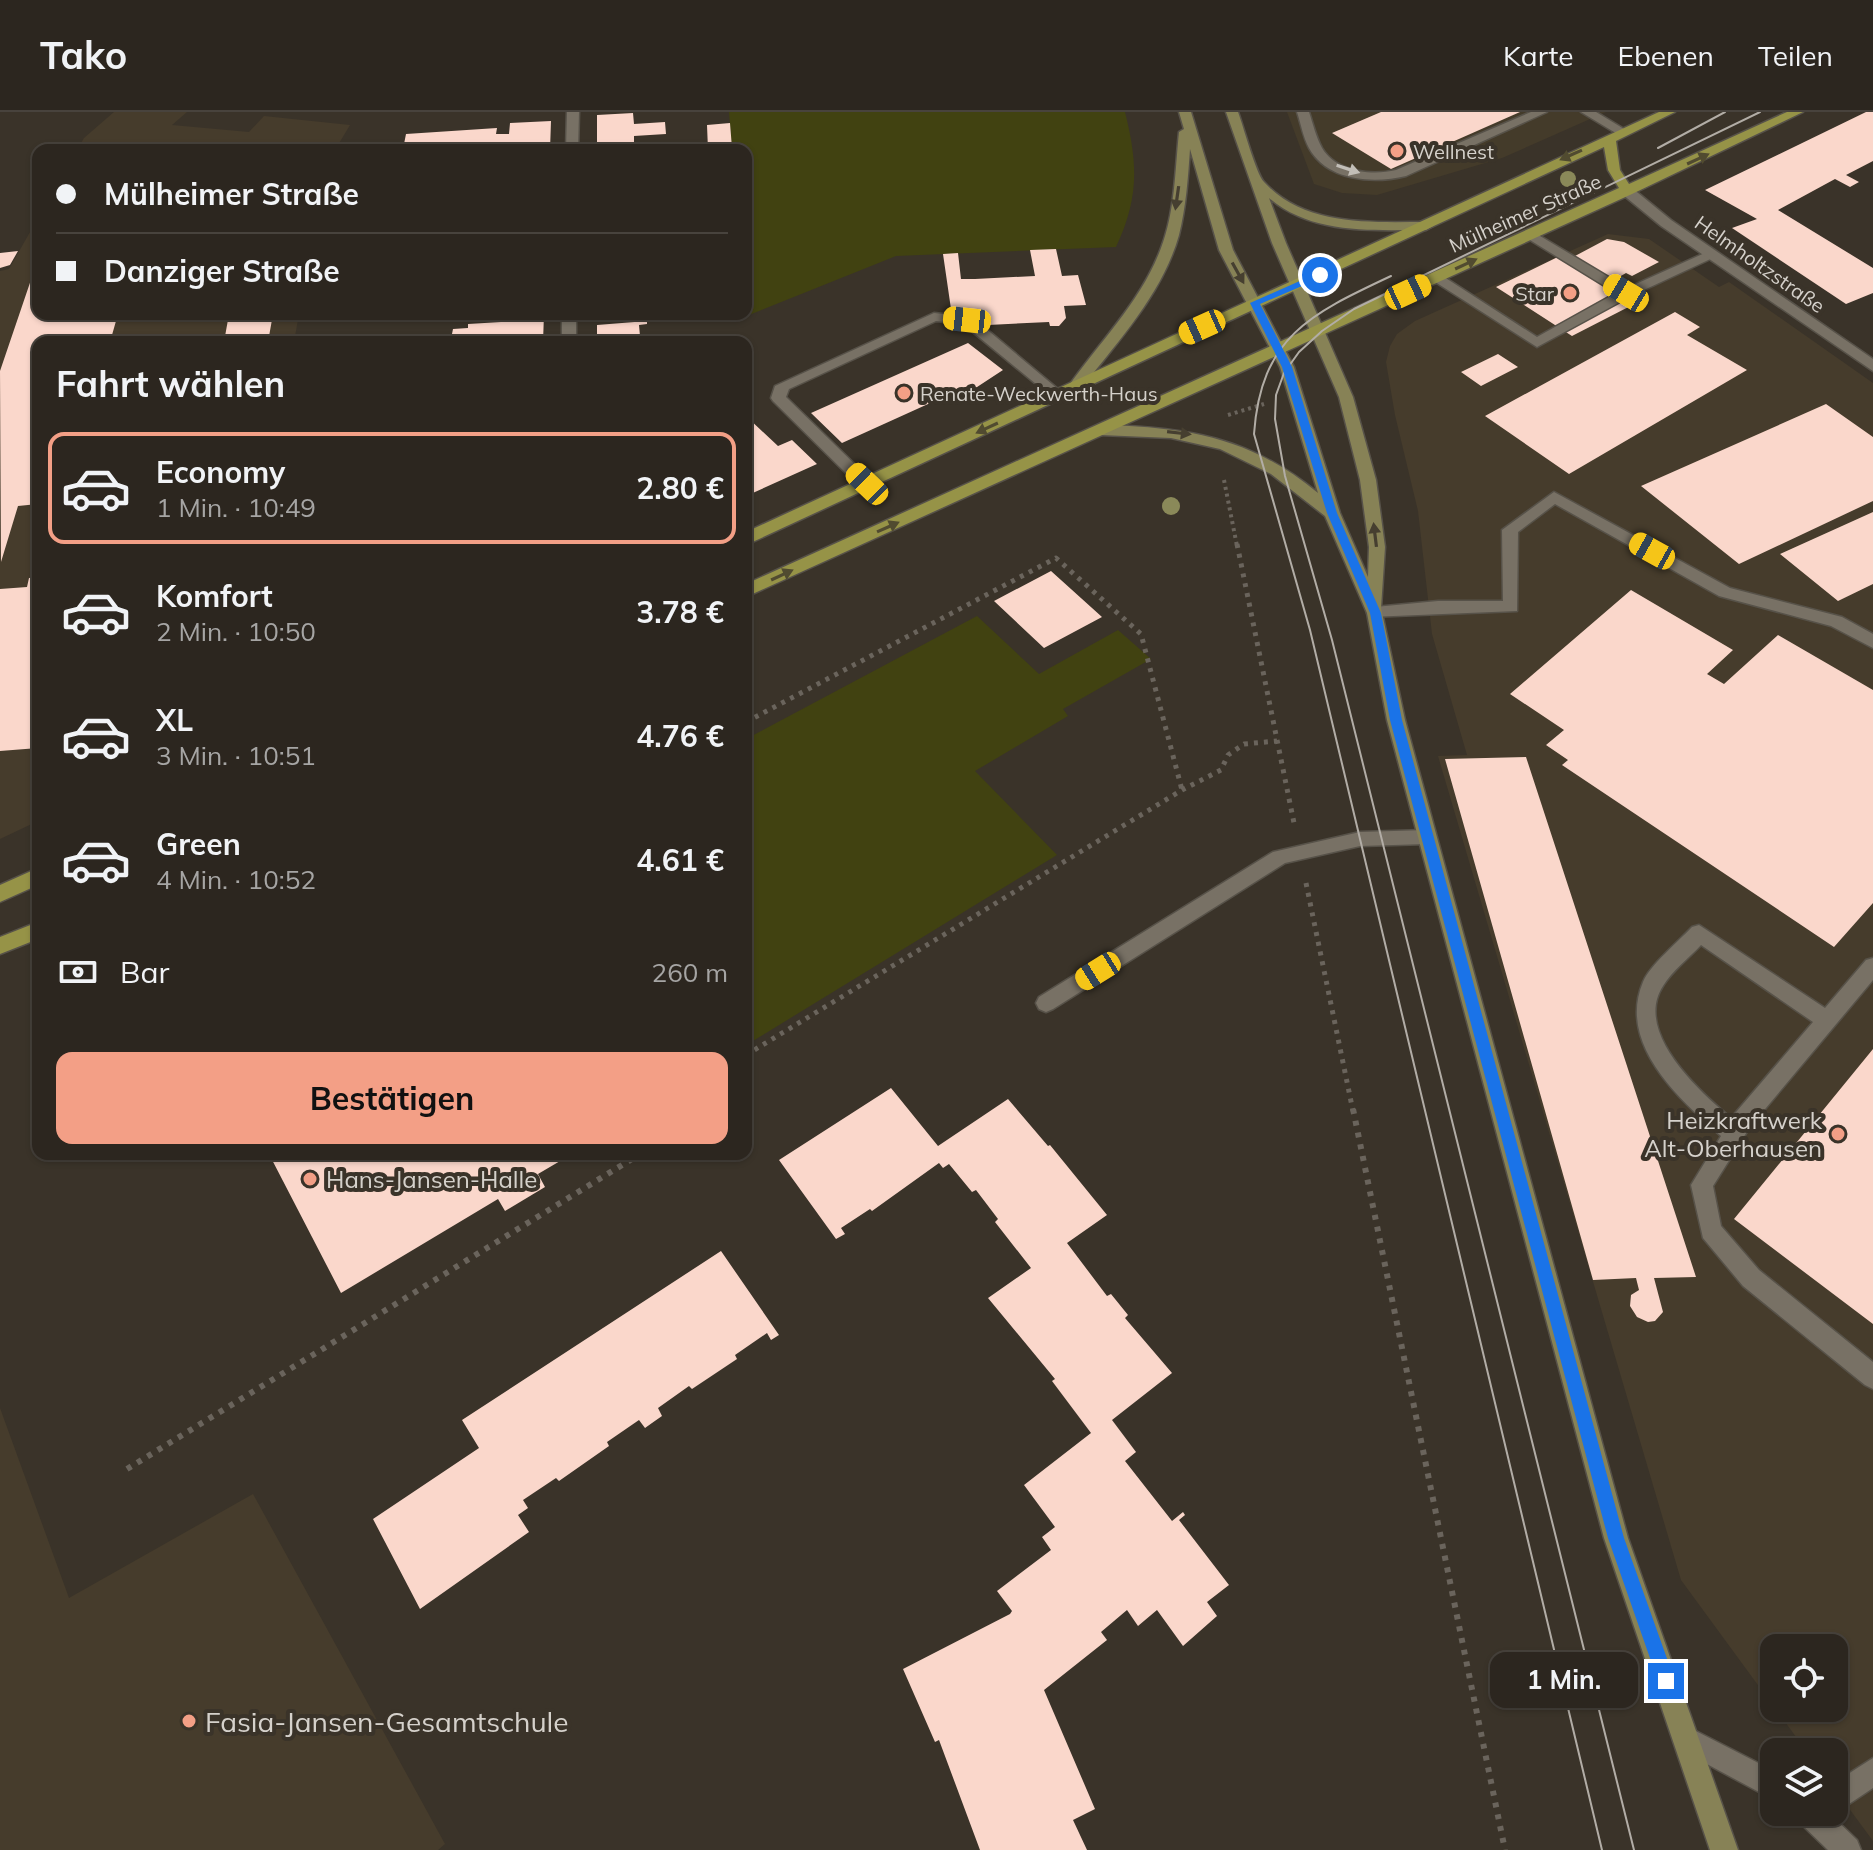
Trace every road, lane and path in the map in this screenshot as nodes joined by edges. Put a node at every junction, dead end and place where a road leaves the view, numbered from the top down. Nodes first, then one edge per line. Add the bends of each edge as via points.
1 (573, 112) edge
2 (1232, 112) edge
3 (1303, 112) edge
4 (1541, 112) edge
5 (1587, 112) edge
6 (1669, 112) edge
7 (1797, 112) edge
8 (1186, 116) edge
9 (1623, 132) junction
10 (1609, 138) junction
11 (572, 144) edge
12 (1258, 181) junction
13 (1627, 191) junction
14 (1426, 226) junction
15 (1530, 234) junction
16 (1712, 255) junction
17 (1436, 278) junction
18 (1297, 285) junction
19 (1626, 293) junction
20 (1255, 303) junction
21 (1319, 332) junction
22 (1278, 348) junction
23 (1873, 366) edge
24 (1075, 387) junction
25 (1058, 395) junction
26 (1101, 430) junction
27 (1198, 436) junction
28 (867, 484) junction
29 (1332, 513) junction
30 (752, 536) edge
31 (752, 588) edge
32 (1375, 613) junction
33 (1873, 642) edge
34 (752, 719) edge
35 (1277, 741) junction
36 (1182, 790) junction
37 (1427, 837) junction
38 (1300, 852) junction
39 (32, 879) edge
40 (0, 894) edge
41 (32, 933) edge
42 (0, 946) edge
43 (1873, 966) edge
44 (1046, 1003) dead end
45 (1827, 1020) junction
46 (752, 1051) edge
47 (1734, 1134) junction
48 (630, 1160) edge
49 (1873, 1377) edge
50 (127, 1469) dead end
51 (1686, 1739) junction
52 (1873, 1771) edge
53 (1760, 1778) edge
54 (1848, 1789) edge
55 (1830, 1826) edge
56 (1505, 1850) edge
57 (1724, 1850) edge
58 (1847, 1850) edge

1 - 11 street
2 - 12 main road
3 -> 4 street via 1319,153 1344,169 1377,177 1401,173
5 - 9 street
6 - 9 main road, Mülheimer Straße
13 -> 7 main road, Mülheimer Straße
8 -> 20 main road via 1226,250
8 -> 24 main road via 1168,247 1143,296
9 - 10 main road, Mülheimer Straße
10 - 13 main road via 1614,170
10 -> 14 main road, Mülheimer Straße
12 - 14 main road via 1281,203 1308,218 1352,226
12 - 18 main road
13 - 15 main road, Mülheimer Straße
13 - 16 street, Helmholtzstraße
14 - 18 main road, Mülheimer Straße
17 -> 15 main road, Mülheimer Straße
15 - 19 street
16 - 19 street
16 - 23 street, Helmholtzstraße
17 - 19 street via 1537,343
17 - 21 main road, Mülheimer Straße
18 - 20 main road, Mülheimer Straße
18 - 21 main road
20 - 22 main road
20 - 24 main road, Mülheimer Straße
21 - 22 main road, Mülheimer Straße
32 -> 21 main road via 1377,547 1368,480 1346,397
22 - 26 main road, Mülheimer Straße
22 - 29 main road
24 - 25 main road, Mülheimer Straße
25 -> 28 main road, Mülheimer Straße
25 - 28 street via 967,320 934,317 782,386 778,398
26 -> 27 main road
31 -> 26 main road, Mülheimer Straße
27 - 29 main road via 1260,459
27 - 35 path via 1192,447 1220,456
28 - 30 main road, Mülheimer Straße
29 - 32 main road
32 - 33 street via 1511,607 1510,530 1554,497 1725,592 1836,621
32 - 37 main road
34 - 36 path via 1056,558 1141,634
35 - 36 path via 1244,744 1228,755 1221,770
35 - 38 path
36 - 46 path
37 - 38 street via 1360,839
37 - 51 main road via 1616,1538
38 - 44 street via 1280,857
38 - 56 path
39 - 40 main road
41 - 42 main road
43 - 45 street
45 - 47 street
45 - 47 street via 1699,933 1652,984 1645,1019 1661,1058 1690,1096
47 - 49 street via 1702,1185 1711,1231 1751,1278
48 - 50 path
51 - 53 street
51 - 57 main road
52 - 54 street
55 - 58 street

